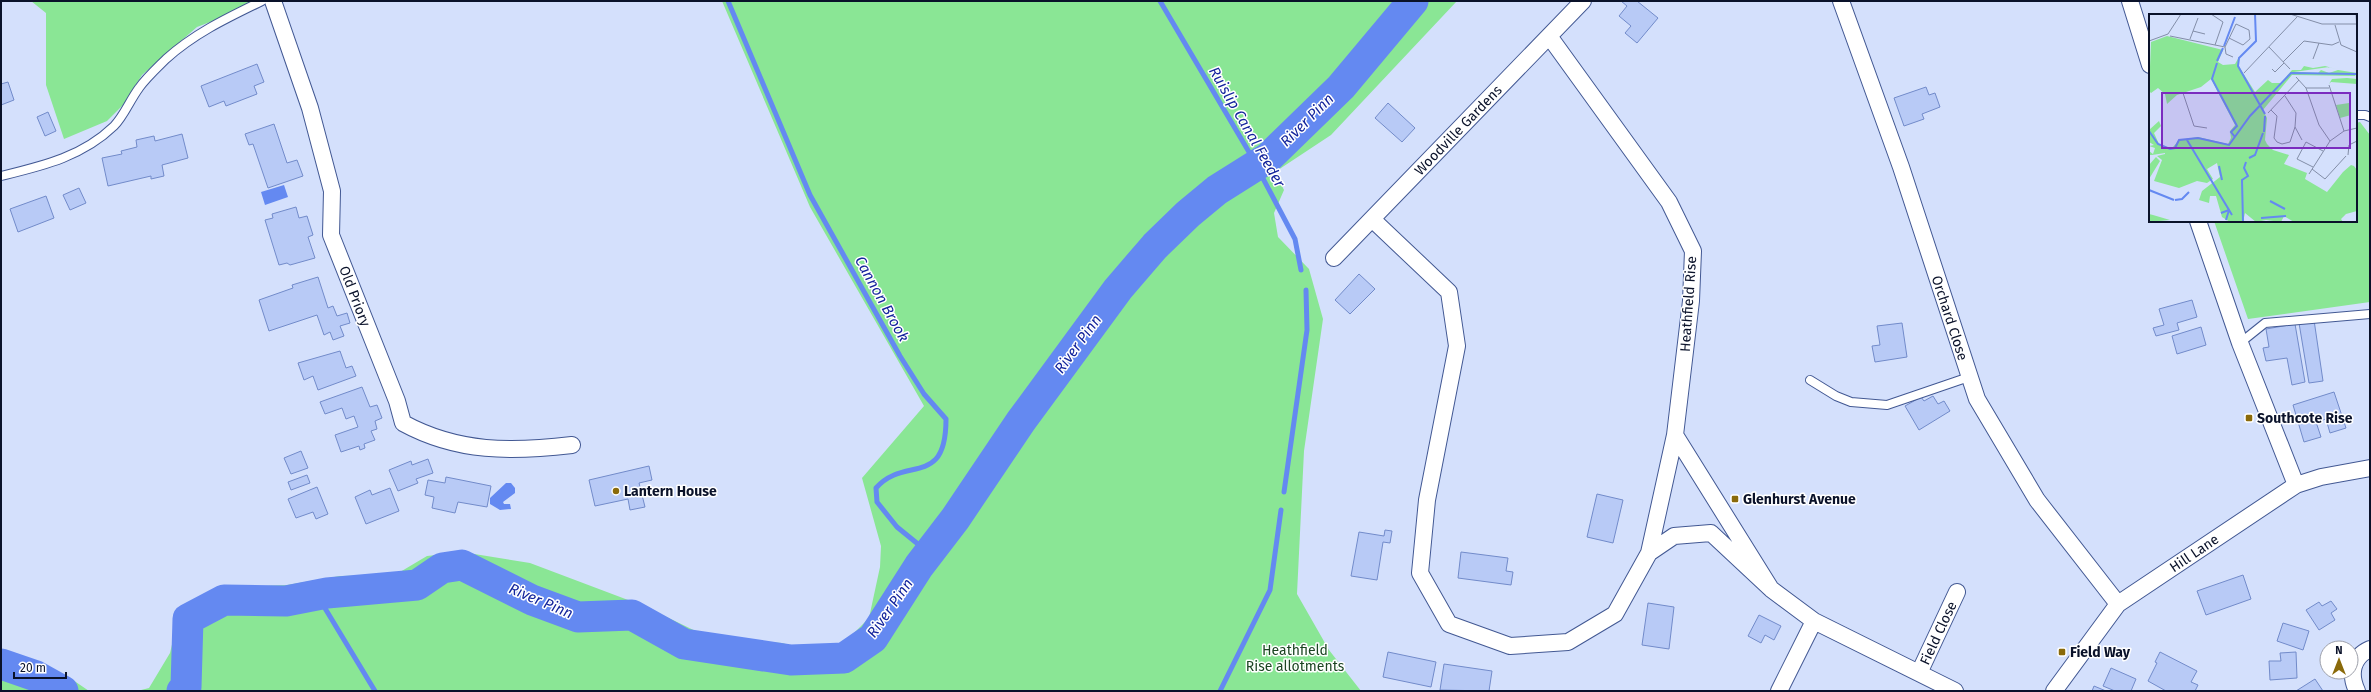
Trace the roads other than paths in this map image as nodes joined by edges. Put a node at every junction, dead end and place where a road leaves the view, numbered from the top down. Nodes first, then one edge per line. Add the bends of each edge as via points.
1 (262, 1) edge
2 (272, 1) edge
3 (1583, 1) edge
4 (1841, 1) edge
5 (2130, 1) edge
6 (1549, 36) junction
7 (2149, 62) edge
8 (2357, 115) edge
9 (2370, 117) edge
10 (1, 176) edge
11 (1372, 218) junction
12 (2203, 223) edge
13 (1334, 258) dead end
14 (2370, 314) edge
15 (2240, 343) junction
16 (1969, 377) junction
17 (1810, 380) dead end
18 (1675, 435) junction
19 (572, 445) dead end
20 (2370, 468) edge
21 (2296, 485) junction
22 (1649, 553) junction
23 (1770, 589) junction
24 (1957, 592) dead end
25 (2118, 604) junction
26 (1814, 621) junction
27 (2370, 649) edge
28 (1919, 673) junction
29 (1779, 691) edge
30 (1955, 691) edge
31 (2054, 691) edge
32 (2357, 691) edge

1 - 10 lane via 203,29 166,59 140,86 114,126 100,136 54,163
2 - 19 street, Old Priory via 310,108 332,190 331,235 403,422 472,448 531,450
3 - 6 street, Woodville Gardens
4 - 16 street, Orchard Close via 1901,167
5 - 7 street
6 - 11 street, Woodville Gardens
6 - 18 street, Heathfield Rise via 1669,202 1693,251 1691,301
8 - 9 lane
11 - 13 street, Woodville Gardens
11 - 22 street via 1449,292 1457,346 1428,500 1420,573 1449,624 1510,646 1568,642 1614,614
12 - 15 street
14 - 15 lane via 2265,323
15 - 21 street
16 - 17 lane via 1887,405 1851,402
16 - 25 street, Orchard Close via 1977,400 2037,500
18 - 22 street
18 - 23 street
20 - 21 street, Hill Lane via 2321,477
21 - 25 street, Hill Lane
22 - 23 street via 1674,536 1711,533
23 - 26 street
24 - 28 street, Field Close
25 - 31 street, Hill Lane
26 - 28 street
26 - 29 street
27 - 32 street via 2360,655 2352,669
28 - 30 street

